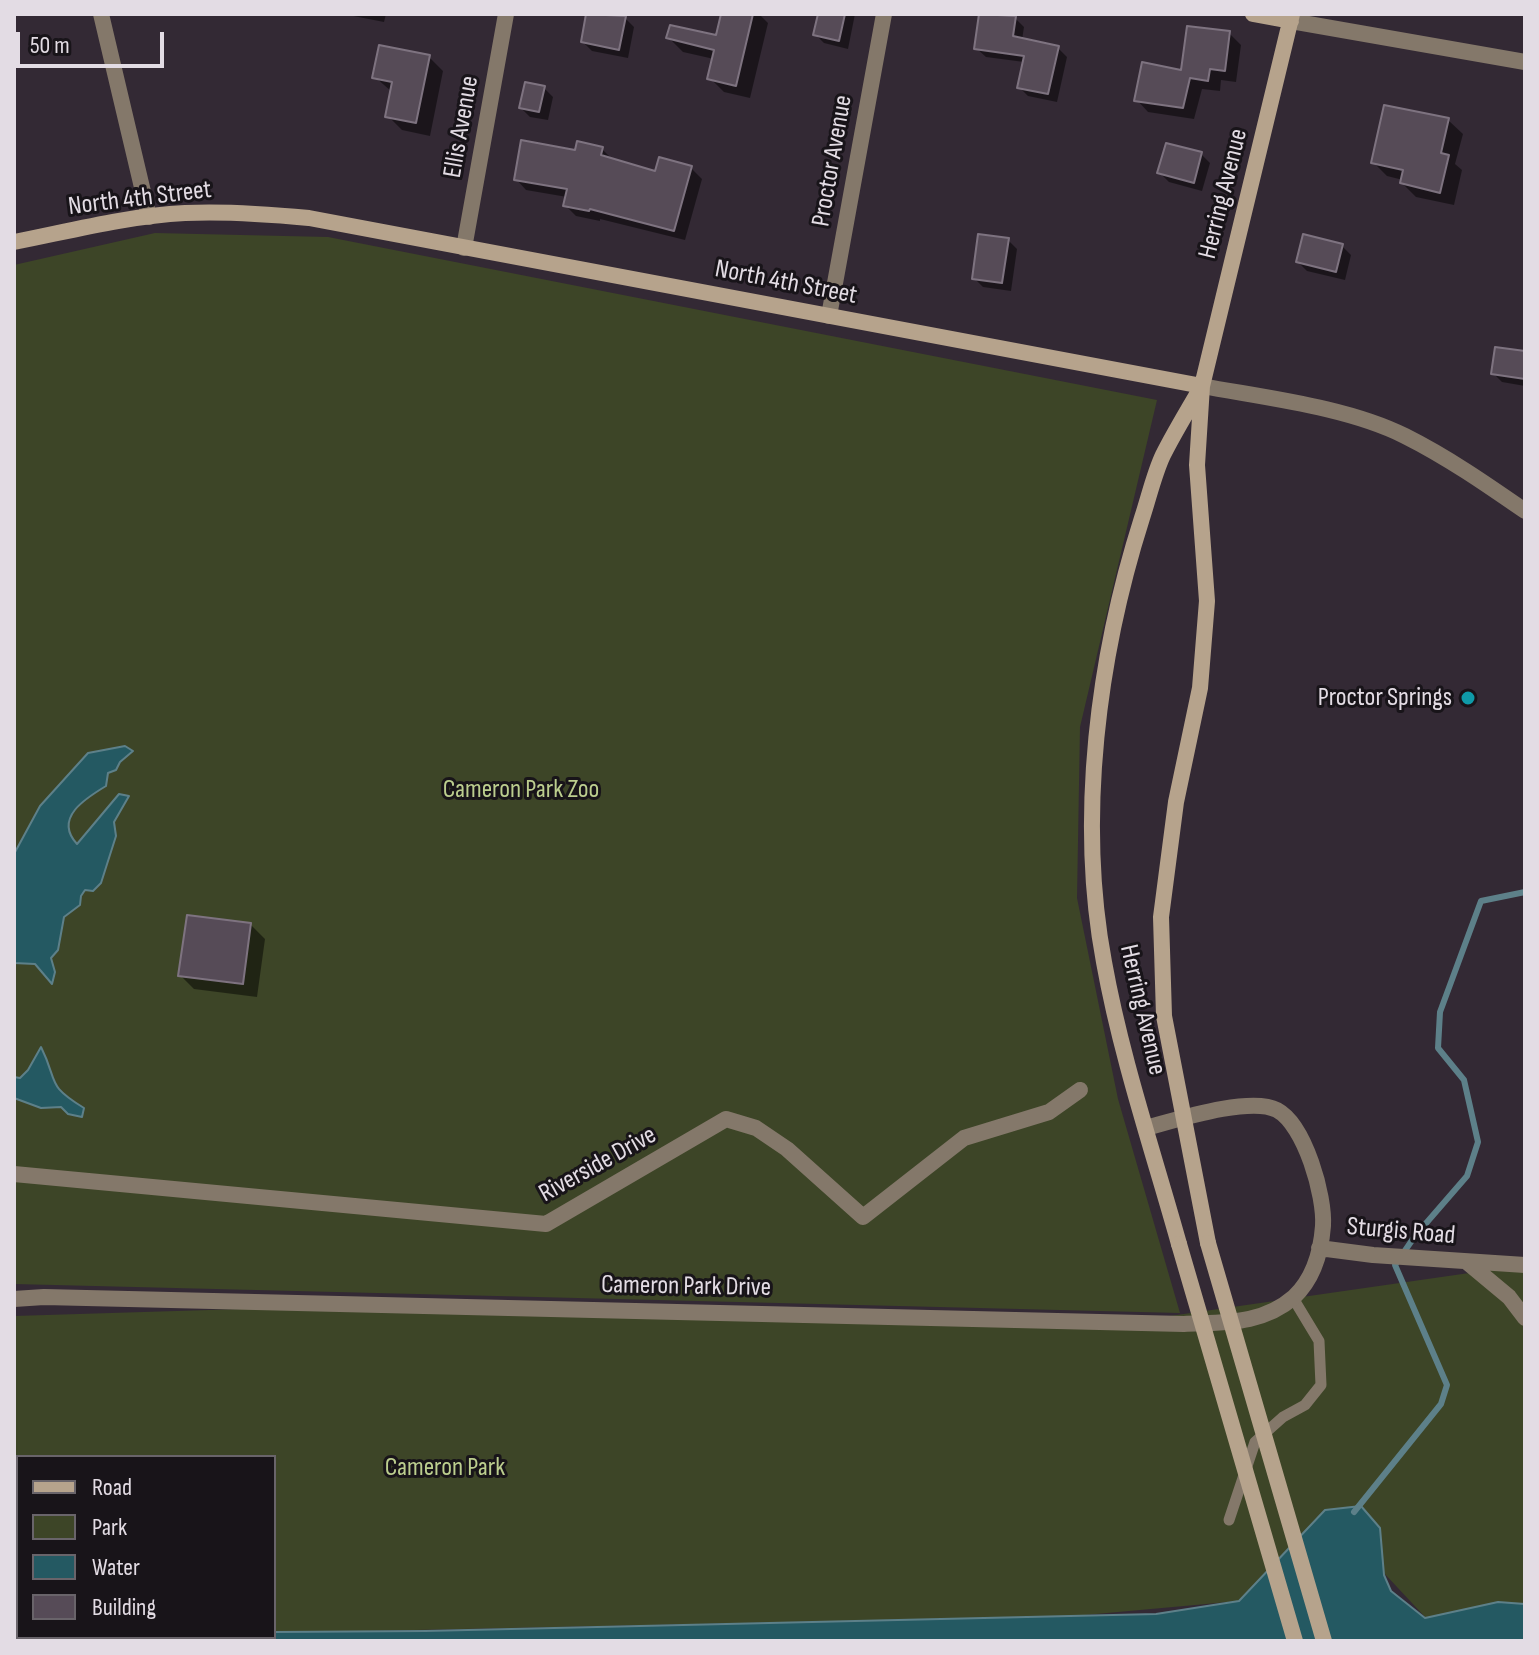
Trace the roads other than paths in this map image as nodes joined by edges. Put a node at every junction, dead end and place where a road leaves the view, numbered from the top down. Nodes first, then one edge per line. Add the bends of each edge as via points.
1 (101, 14) edge
2 (506, 14) edge
3 (884, 14) edge
4 (1253, 14) edge
5 (1292, 17) edge
6 (1525, 62) edge
7 (149, 217) junction
8 (14, 242) edge
9 (464, 248) junction
10 (829, 316) junction
11 (1202, 386) junction
12 (1525, 511) edge
13 (1080, 1090) dead end
14 (1184, 1118) junction
15 (1146, 1128) junction
16 (14, 1174) edge
17 (1319, 1248) junction
18 (1466, 1261) junction
19 (1525, 1265) edge
20 (1293, 1298) junction
21 (14, 1299) edge
22 (1525, 1318) edge
23 (1229, 1520) dead end
24 (1295, 1641) edge
25 (1324, 1641) edge

1 - 7 street
2 - 9 street, Ellis Avenue
3 - 10 street, Proctor Avenue
4 - 5 main road
5 - 6 street
5 - 11 main road, Herring Avenue
7 - 8 main road, North 4th Street
7 - 9 main road, North 4th Street via 246,212 293,216
9 - 10 main road, North 4th Street
10 - 11 main road, North 4th Street
11 - 12 street, North 4th Street via 1334,412 1403,435
11 - 14 main road, Herring Avenue via 1197,465 1207,601 1200,688 1176,802 1161,917 1164,1016
11 - 15 main road, Herring Avenue via 1162,457 1128,563 1101,696 1094,762 1094,890 1104,962
13 - 16 street, Riverside Drive via 1049,1112 964,1138 863,1217 787,1149 756,1128 726,1119 546,1224
14 - 15 street, Sturgis Road
14 - 17 street, Sturgis Road via 1251,1104 1277,1110 1296,1128 1317,1183 1323,1223
14 - 25 main road, Herring Avenue, bridge via 1208,1243
15 - 24 main road, Herring Avenue, bridge
17 - 18 street, Sturgis Road
17 - 20 street, Cameron Park Drive via 1310,1280
18 - 19 street, Sturgis Road
18 - 22 street
20 - 21 street, Cameron Park Drive via 1265,1317 1184,1324
20 - 23 lane via 1319,1341 1321,1385 1305,1405 1255,1442

